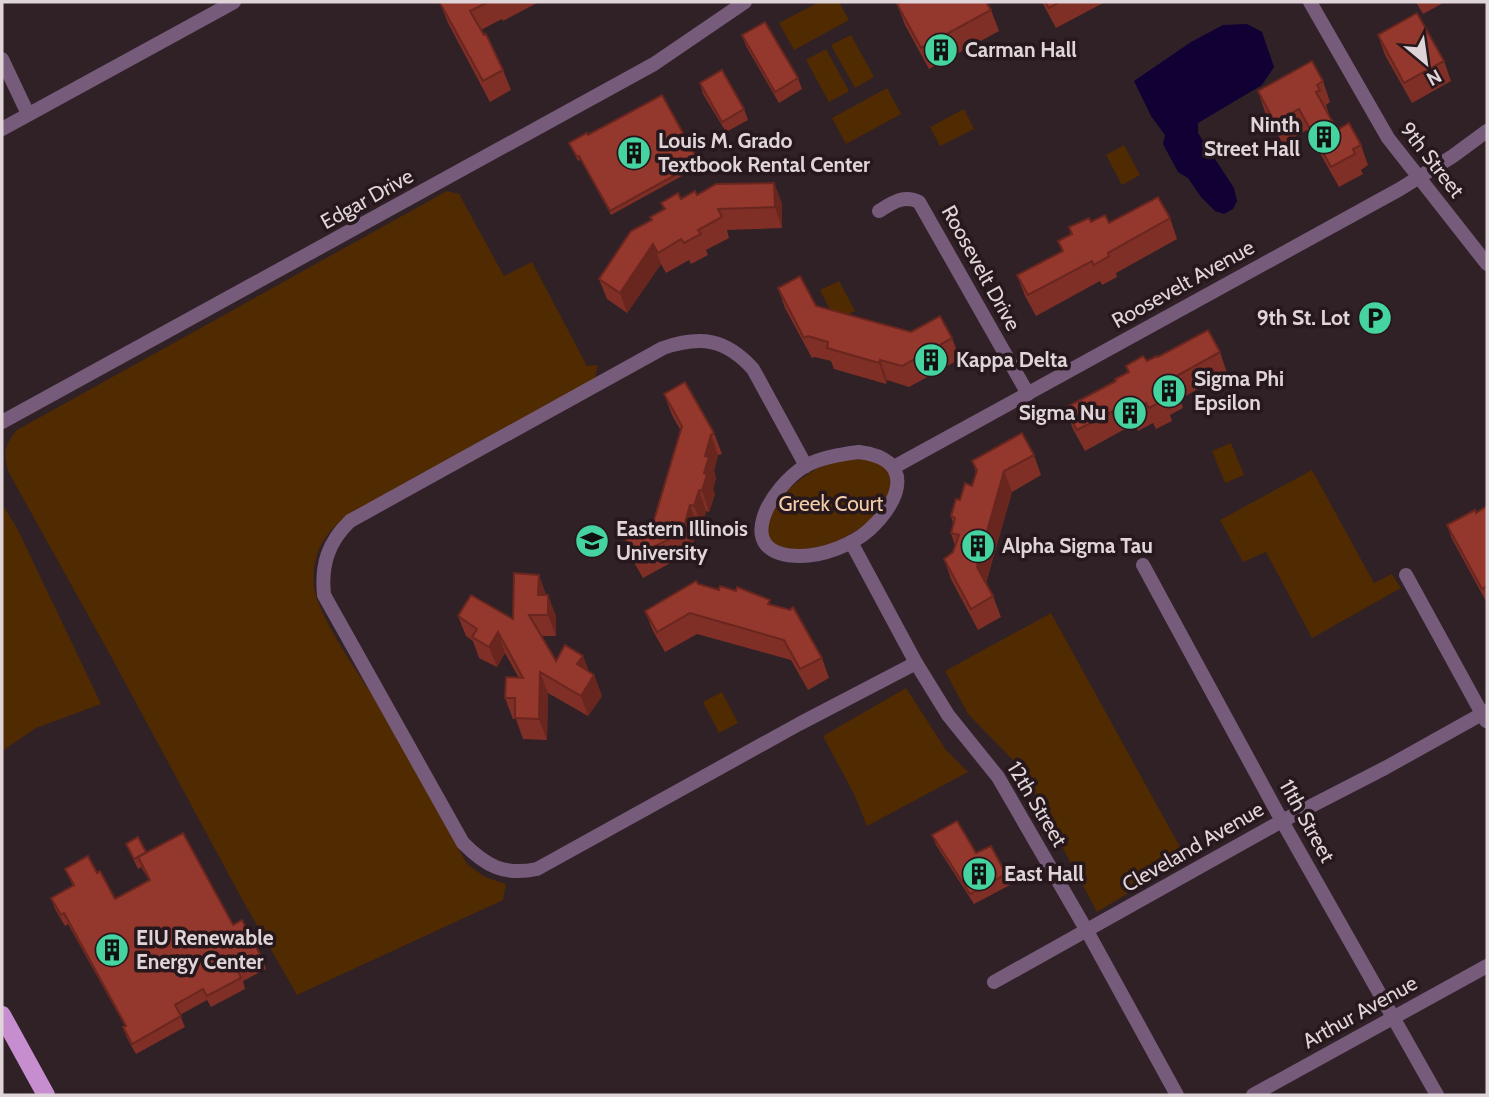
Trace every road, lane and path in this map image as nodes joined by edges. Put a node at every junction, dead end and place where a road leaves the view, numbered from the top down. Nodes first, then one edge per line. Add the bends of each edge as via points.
1 (234, 2) edge
2 (745, 2) edge
3 (1310, 2) edge
4 (2, 59) edge
5 (29, 114) junction
6 (2, 129) edge
7 (1487, 131) edge
8 (1418, 178) junction
9 (879, 211) dead end
10 (1487, 264) edge
11 (1028, 394) junction
12 (2, 422) edge
13 (806, 466) junction
14 (894, 467) junction
15 (851, 542) junction
16 (1143, 565) dead end
17 (1406, 575) dead end
18 (916, 663) junction
19 (1486, 716) edge
20 (1282, 821) junction
21 (1087, 931) junction
22 (1487, 966) edge
23 (994, 982) dead end
24 (2, 1015) edge
25 (1393, 1018) junction
26 (46, 1095) edge
27 (1177, 1095) edge
28 (1253, 1095) edge
29 (1437, 1095) edge

1 - 5 street
2 - 12 street, Edgar Drive via 677,51
3 - 8 street, 9th Street via 1374,117
4 - 5 street
5 - 6 street
7 - 8 street, Roosevelt Avenue
8 - 10 street, 9th Street
8 - 11 street, Roosevelt Avenue
9 - 11 street, Roosevelt Drive via 902,199 919,202
11 - 14 street, Roosevelt Avenue
13 - 14 street via 859,452 877,455
13 - 15 street via 769,503 760,526 764,539 771,548 796,556
13 - 18 street via 754,369 743,357 714,341 681,342 350,521 335,535 324,562 324,596 463,843 491,867 515,871 537,869
14 - 15 street via 899,485 895,498 869,530
15 - 18 street, 12th Street
16 - 20 street, 11th Street
17 - 19 street
18 - 21 street, 12th Street via 948,715 998,777
19 - 20 street, Cleveland Avenue
20 - 21 street, Cleveland Avenue
20 - 25 street, 11th Street
21 - 23 street, Cleveland Avenue
21 - 27 street, 12th Street
22 - 25 street, Arthur Avenue
24 - 26 main road
25 - 28 street, Arthur Avenue
25 - 29 street, 11th Street

